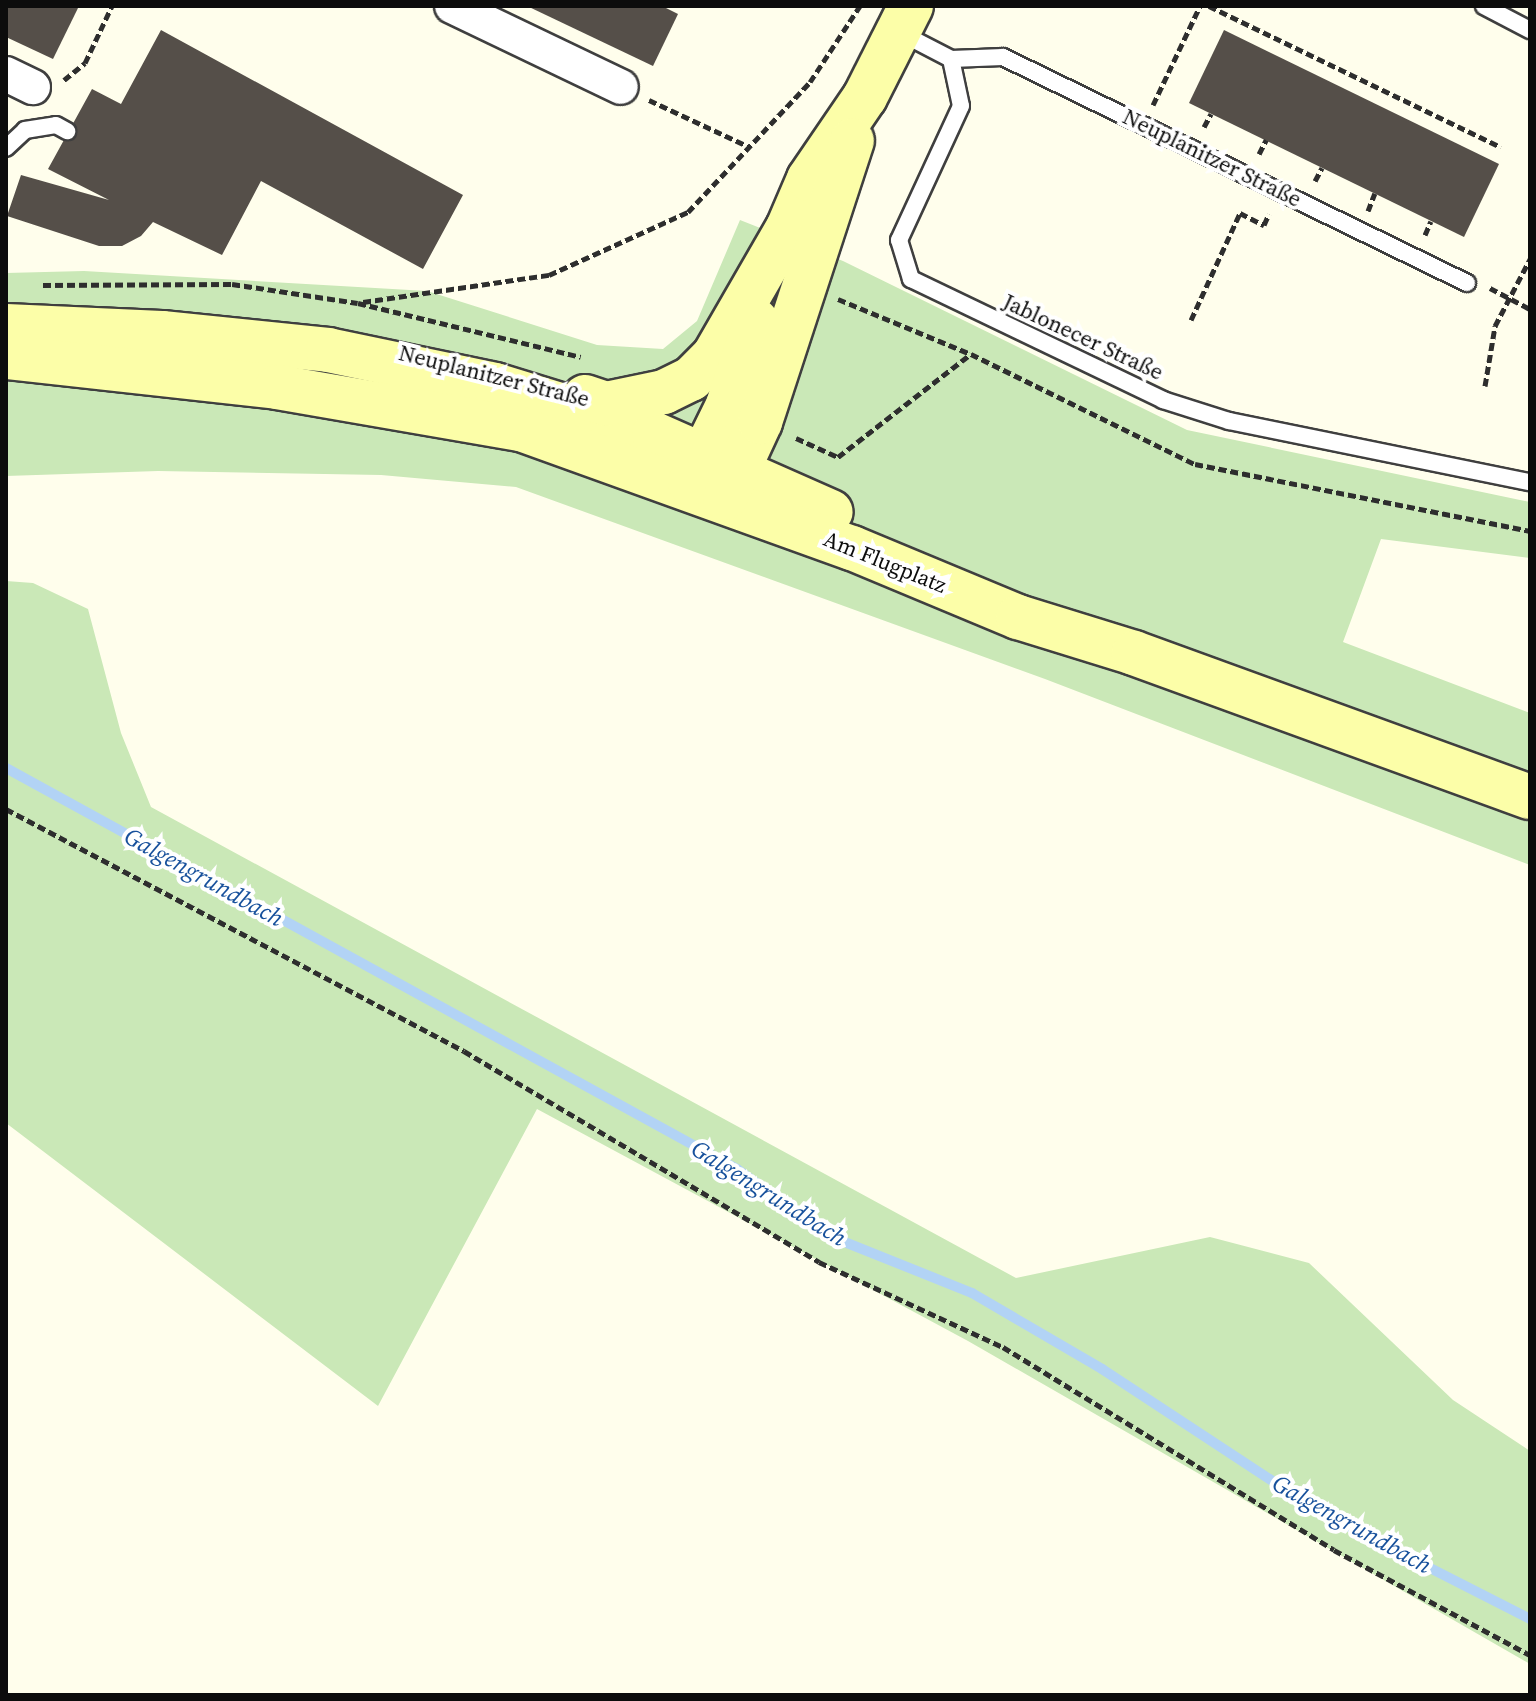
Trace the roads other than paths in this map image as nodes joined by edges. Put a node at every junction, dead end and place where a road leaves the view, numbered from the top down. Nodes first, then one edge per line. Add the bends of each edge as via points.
1 (452, 6) edge
2 (1484, 6) edge
3 (905, 19) edge
4 (1530, 30) edge
5 (951, 59) junction
6 (621, 87) road end
7 (865, 97) junction
8 (67, 131) dead end
9 (6, 148) edge
10 (788, 228) junction
11 (1467, 283) dead end
12 (6, 326) edge
13 (162, 333) junction
14 (6, 357) edge
15 (637, 468) joint
16 (712, 481) junction
17 (1530, 482) edge
18 (1530, 797) edge

1 - 6 street
2 - 4 lane
3 - 5 lane
3 - 7 main road, Neuplanitzer Straße
5 - 11 lane, Neuplanitzer Straße via 1003,57 1280,191 1386,249
5 - 17 lane, Jablonecer Straße via 961,106 899,240 911,279 1163,400 1229,421
7 - 10 main road, Neuplanitzer Straße via 809,179
7 - 16 main road, Neuplanitzer Straße via 760,422
8 - 9 lane via 56,125 25,130
10 - 13 main road, Neuplanitzer Straße via 714,356 691,379 638,400 606,404 515,377 329,338 224,326
10 - 16 main road, Neuplanitzer Straße via 728,405
12 - 13 main road, Neuplanitzer Straße
13 - 16 main road, Neuplanitzer Straße via 328,350 495,385 654,434
14 - 15 main road, Neuplanitzer Straße via 405,407 521,429
15 - 16 main road, Am Flugplatz
16 - 18 main road, Am Flugplatz via 1050,607 1134,653

